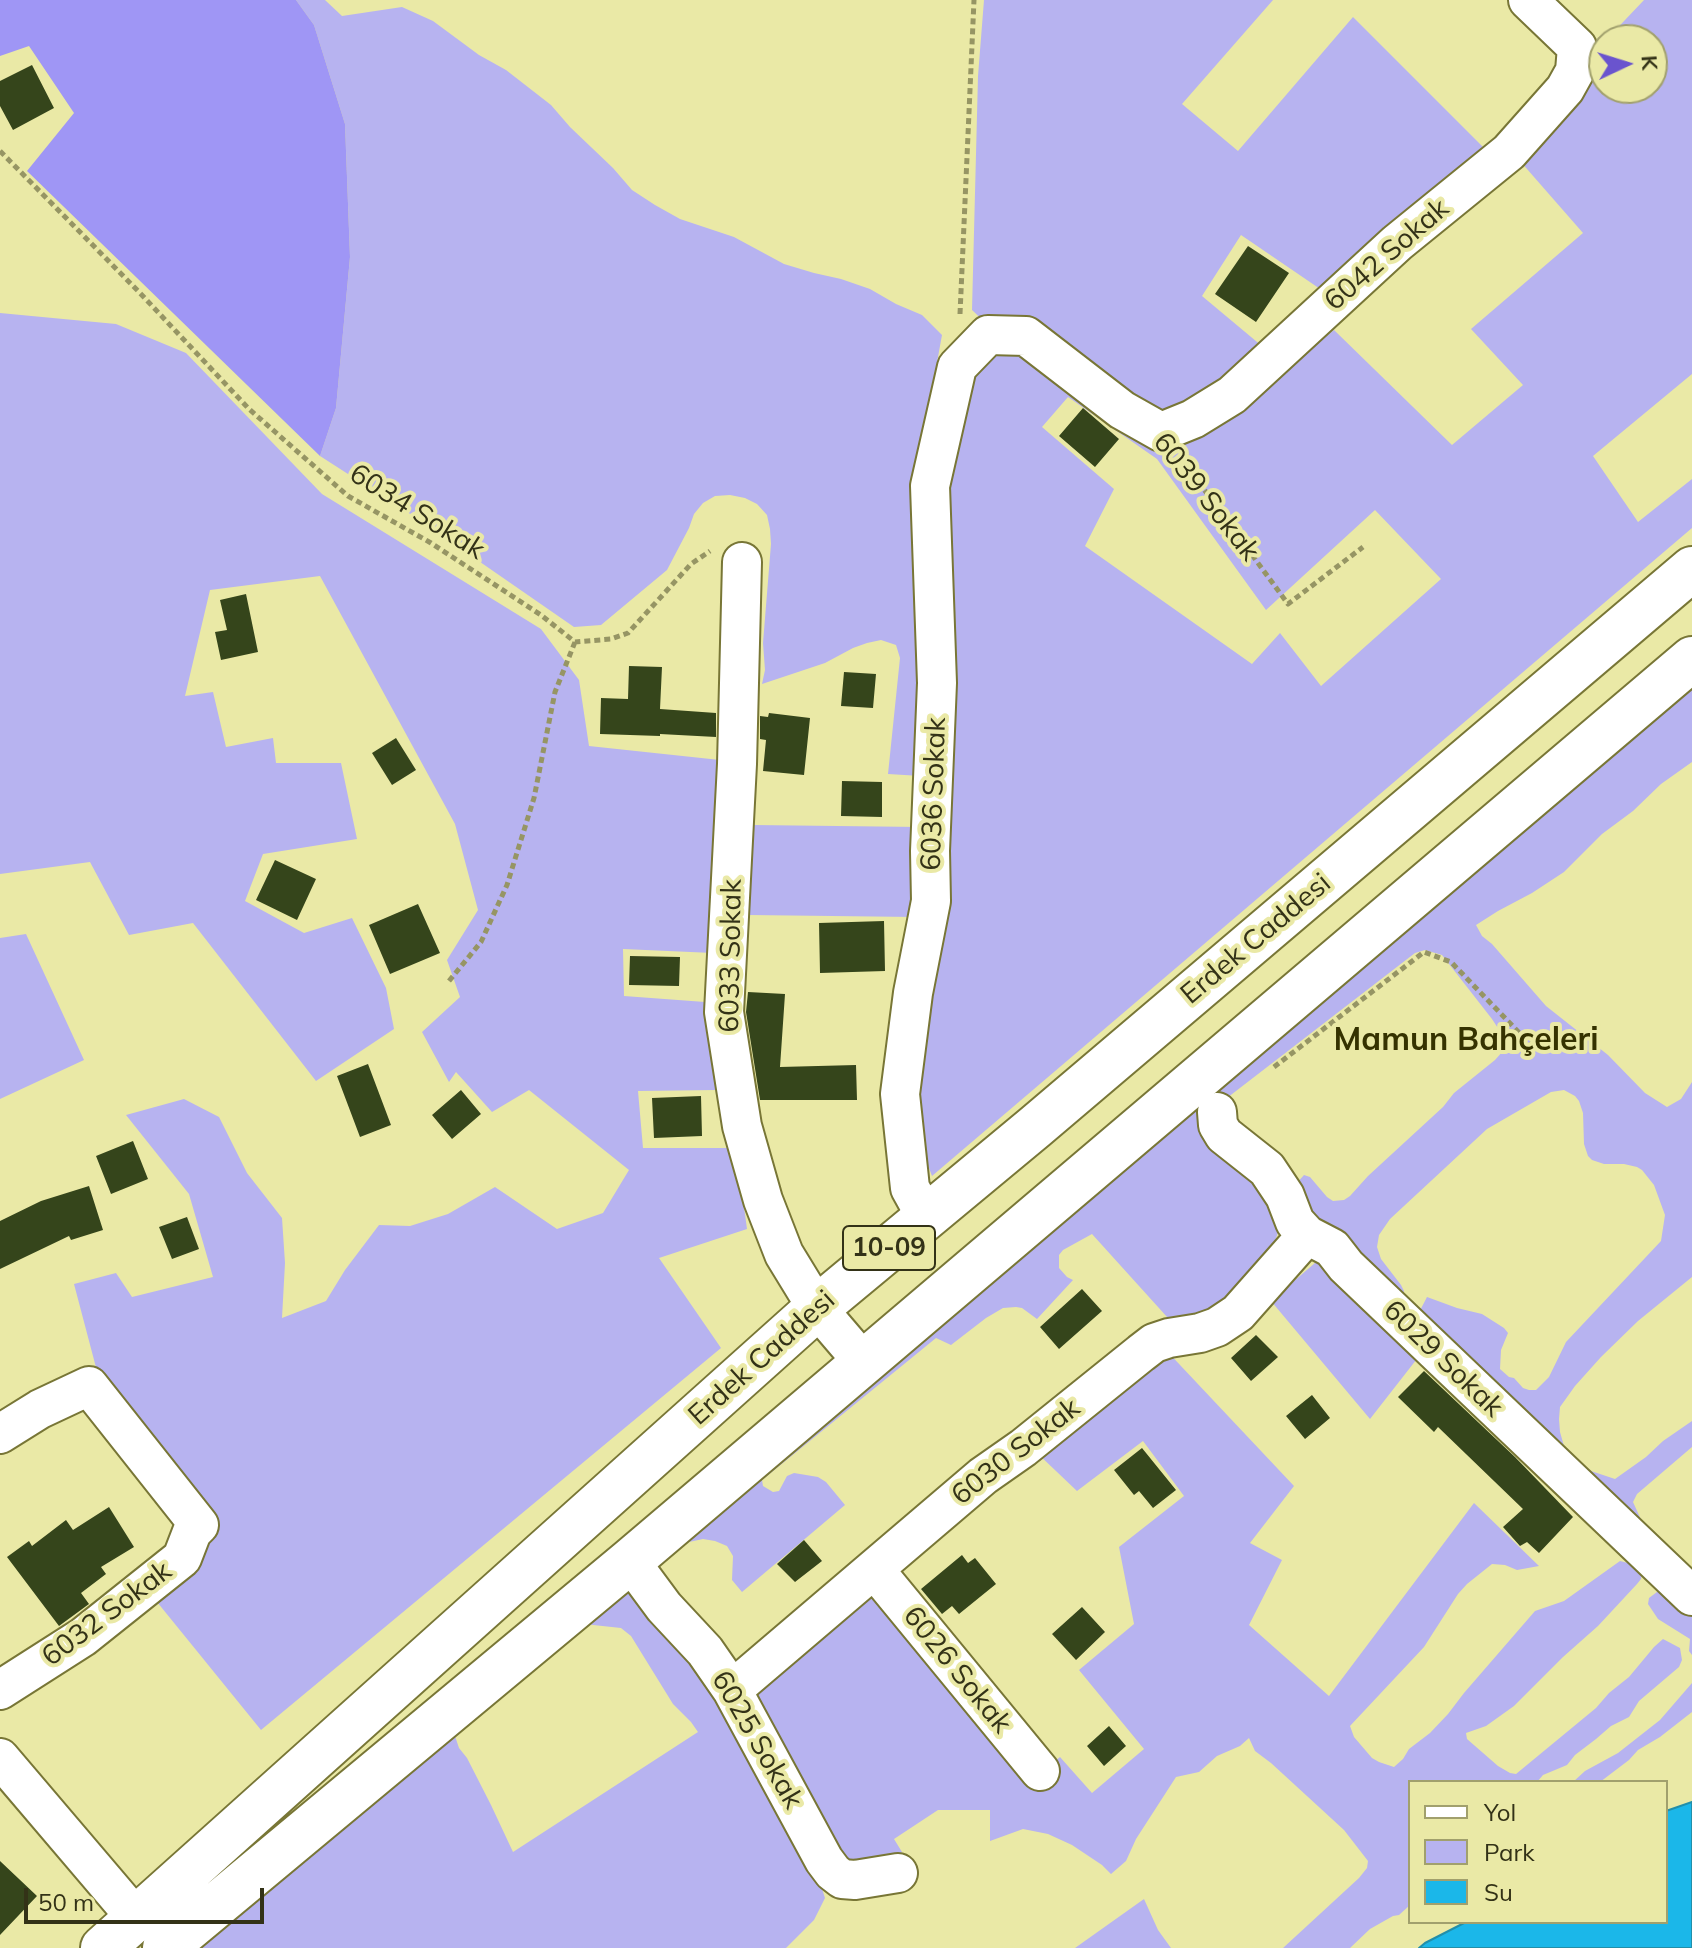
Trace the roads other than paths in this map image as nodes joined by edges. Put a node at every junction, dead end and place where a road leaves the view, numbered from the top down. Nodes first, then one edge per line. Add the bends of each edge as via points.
1 (1528, 0) edge
2 (957, 367) joint
3 (1161, 432) joint
4 (742, 562) road end
5 (1692, 569) edge
6 (1692, 659) edge
7 (1217, 1112) dead end
8 (926, 1217) junction
9 (1307, 1235) junction
10 (817, 1308) junction
11 (864, 1363) junction
12 (0, 1434) edge
13 (630, 1561) junction
14 (874, 1569) junction
15 (1692, 1596) edge
16 (0, 1690) edge
17 (732, 1690) junction
18 (0, 1758) edge
19 (1040, 1771) dead end
20 (898, 1873) dead end
21 (151, 1934) edge
22 (103, 1948) edge

1 - 3 lane, 6042 Sokak via 1577,47 1575,71 1565,89 1509,152 1397,243 1232,395
2 - 3 lane, 6039 Sokak via 988,335 1026,336 1122,410
2 - 8 lane, 6036 Sokak via 930,486 937,683 931,901 900,1094 910,1188
4 - 10 lane, 6033 Sokak via 724,1012 742,1126 763,1200 784,1254
5 - 8 main road, Erdek Caddesi / 10-09
6 - 11 main road, Erdek Caddesi / 10-09
7 - 9 lane, 6029 Sokak via 1224,1135 1267,1169
8 - 10 main road, Erdek Caddesi / 10-09
9 - 14 lane, 6030 Sokak via 1238,1313 1217,1327 1154,1343
9 - 15 lane, 6029 Sokak via 1332,1248
10 - 11 lane, 6033 Sokak
10 - 21 main road, Erdek Caddesi / 10-09
11 - 13 main road, Erdek Caddesi / 10-09
12 - 16 lane, 6032 Sokak via 89,1386 199,1525 182,1558 83,1637
13 - 17 lane, 6025 Sokak
13 - 21 main road, Erdek Caddesi / 10-09
14 - 17 lane, 6030 Sokak
14 - 19 lane, 6026 Sokak
17 - 20 lane, 6025 Sokak via 833,1872 855,1880
18 - 21 lane
21 - 22 main road, Erdek Caddesi / 10-09

